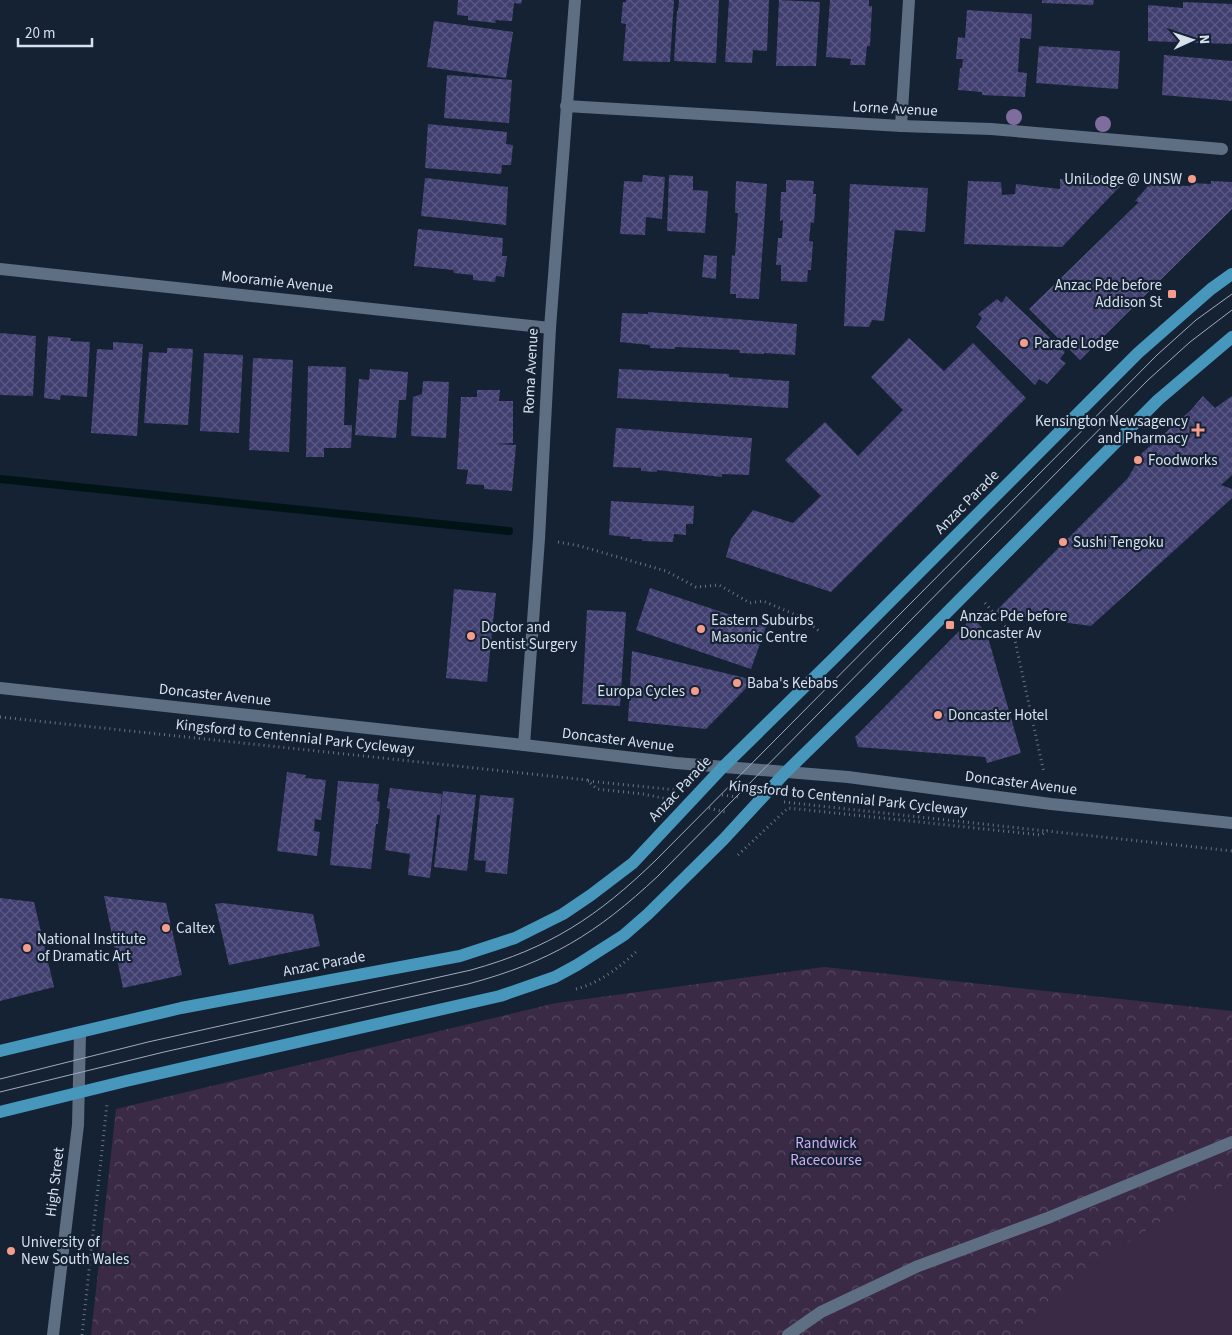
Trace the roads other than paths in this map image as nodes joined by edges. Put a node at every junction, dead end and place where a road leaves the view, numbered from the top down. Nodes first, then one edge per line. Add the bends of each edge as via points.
1 (575, 0) edge
2 (909, 0) edge
3 (566, 106) junction
4 (901, 126) junction
5 (1222, 149) dead end
6 (0, 269) edge
7 (1232, 274) edge
8 (550, 328) junction
9 (1232, 338) edge
10 (0, 688) edge
11 (524, 745) junction
12 (723, 767) junction
13 (785, 772) junction
14 (1232, 823) edge
15 (80, 1033) junction
16 (0, 1051) edge
17 (79, 1092) junction
18 (0, 1112) edge
19 (1232, 1142) edge
20 (52, 1335) edge
21 (788, 1335) edge

1 - 3 street, Roma Avenue
2 - 4 street
3 - 4 street, Lorne Avenue
3 - 8 street, Roma Avenue
4 - 5 street, Lorne Avenue via 991,129
6 - 8 street, Mooramie Avenue
7 - 12 main road, Anzac Parade via 1138,353
8 - 11 street, Roma Avenue
9 - 13 main road via 1158,400 872,689
10 - 11 street, Doncaster Avenue
11 - 12 street, Doncaster Avenue
12 - 13 street, Doncaster Avenue
12 - 15 main road, Anzac Parade via 634,862 611,881 563,914 515,938 460,956 181,1008
13 - 14 street, Doncaster Avenue
13 - 17 main road via 723,840 648,914 624,935 555,977 500,996
15 - 16 main road, Anzac Parade
15 - 17 street, High Street
17 - 18 main road
17 - 20 street, High Street via 77,1135
19 - 21 street via 1050,1217 918,1266 820,1312

